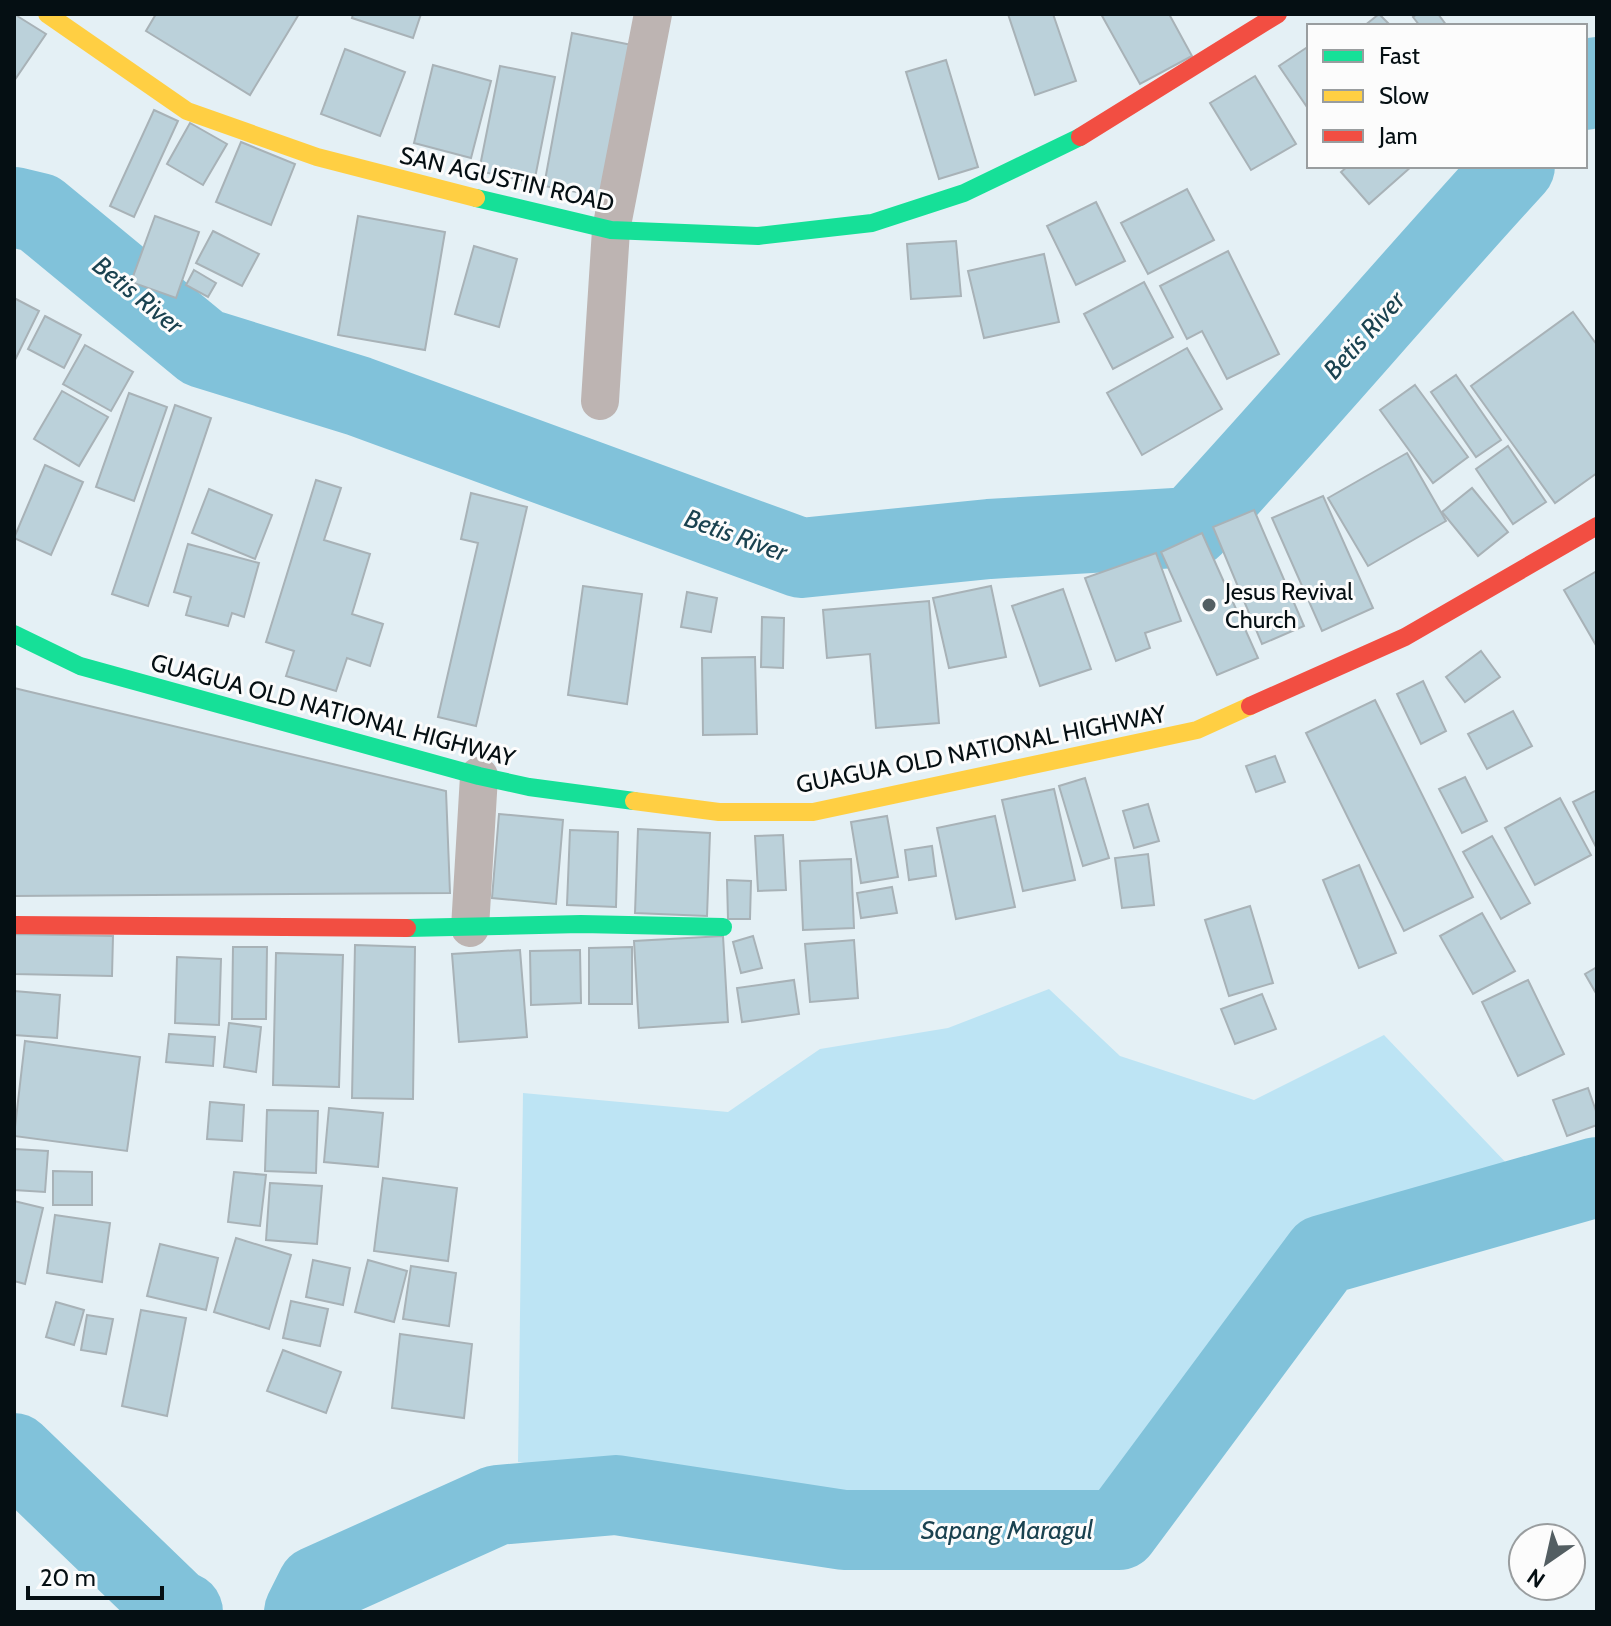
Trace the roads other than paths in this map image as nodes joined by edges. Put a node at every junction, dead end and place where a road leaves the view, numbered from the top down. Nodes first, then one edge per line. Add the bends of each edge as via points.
1 (47, 14) edge
2 (653, 14) edge
3 (1278, 14) edge
4 (611, 230) junction
5 (600, 401) dead end
6 (1597, 526) edge
7 (14, 634) edge
8 (479, 776) junction
9 (14, 925) edge
10 (723, 927) dead end
11 (470, 928) junction

1 - 4 street, SAN AGUSTIN ROAD via 187,111 317,157
2 - 4 street
3 - 4 street, SAN AGUSTIN ROAD via 1089,132 964,193 872,223 758,236
4 - 5 street
6 - 8 street, GUAGUA OLD NATIONAL HIGHWAY via 1405,637 1197,730 813,812 719,812
7 - 8 street, GUAGUA OLD NATIONAL HIGHWAY via 80,666
8 - 11 street
9 - 11 street
10 - 11 street

